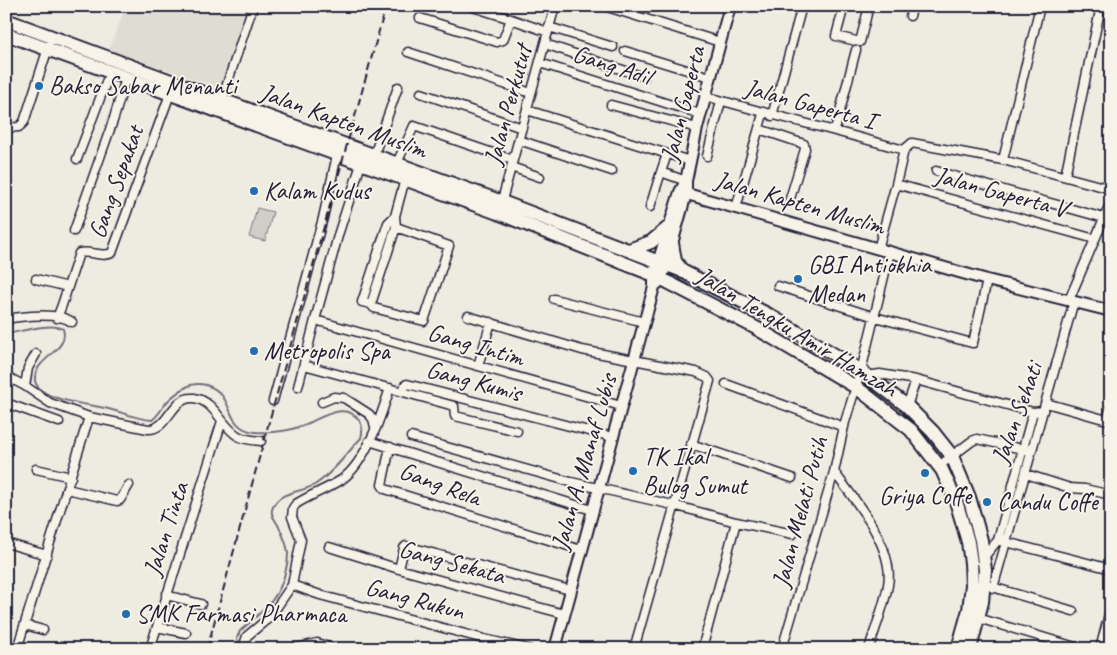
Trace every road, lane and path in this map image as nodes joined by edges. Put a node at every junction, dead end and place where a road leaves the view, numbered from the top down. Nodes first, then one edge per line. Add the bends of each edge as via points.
1 (253, 6) edge
2 (470, 6) edge
3 (604, 6) edge
4 (730, 6) edge
5 (802, 6) edge
6 (844, 6) edge
7 (869, 6) edge
8 (913, 6) edge
9 (1040, 6) edge
10 (1101, 6) edge
11 (553, 7) edge
12 (910, 16) dead end
13 (420, 18) dead end
14 (511, 19) junction
15 (6, 20) edge
16 (549, 29) junction
17 (6, 34) edge
18 (50, 42) junction
19 (720, 42) junction
20 (545, 44) junction
21 (613, 47) dead end
22 (856, 50) dead end
23 (625, 51) dead end
24 (408, 52) dead end
25 (540, 63) junction
26 (110, 72) junction
27 (644, 77) dead end
28 (710, 77) junction
29 (126, 78) junction
30 (398, 87) dead end
31 (421, 93) dead end
32 (532, 93) junction
33 (170, 94) junction
34 (705, 96) junction
35 (721, 101) junction
36 (611, 104) dead end
37 (220, 106) junction
38 (527, 110) junction
39 (700, 114) junction
40 (768, 115) junction
41 (6, 128) edge
42 (522, 128) junction
43 (697, 128) junction
44 (759, 130) junction
45 (835, 130) junction
46 (519, 140) junction
47 (904, 150) junction
48 (667, 154) junction
49 (374, 155) junction
50 (337, 156) junction
51 (707, 156) dead end
52 (77, 159) dead end
53 (1003, 160) junction
54 (690, 161) junction
55 (361, 164) junction
56 (397, 164) junction
57 (512, 164) junction
58 (612, 171) dead end
59 (661, 172) junction
60 (936, 172) dead end
61 (1065, 176) junction
62 (540, 177) dead end
63 (405, 179) junction
64 (686, 182) junction
65 (896, 184) junction
66 (1111, 189) edge
67 (683, 193) junction
68 (789, 202) dead end
69 (1111, 202) edge
70 (500, 207) junction
71 (650, 207) dead end
72 (736, 208) junction
73 (395, 216) junction
74 (1104, 218) junction
75 (396, 227) junction
76 (668, 228) junction
77 (74, 232) dead end
78 (1095, 239) junction
79 (672, 242) junction
80 (384, 248) junction
81 (878, 249) junction
82 (628, 250) junction
83 (890, 252) junction
84 (662, 263) junction
85 (373, 270) junction
86 (683, 272) junction
87 (381, 273) junction
88 (36, 279) dead end
89 (656, 280) junction
90 (987, 280) junction
91 (368, 285) junction
92 (778, 286) dead end
93 (68, 287) junction
94 (376, 288) junction
95 (554, 299) dead end
96 (1072, 300) junction
97 (371, 304) junction
98 (1111, 311) edge
99 (468, 316) dead end
100 (875, 317) junction
101 (57, 318) junction
102 (6, 319) edge
103 (318, 321) junction
104 (72, 322) dead end
105 (491, 322) junction
106 (644, 322) junction
107 (36, 354) dead end
108 (634, 360) junction
109 (304, 365) junction
110 (478, 366) junction
111 (864, 374) junction
112 (6, 376) edge
113 (916, 380) junction
114 (726, 384) dead end
115 (25, 386) junction
116 (856, 386) junction
117 (298, 387) dead end
118 (390, 388) junction
119 (403, 392) junction
120 (273, 401) dead end
121 (322, 402) dead end
122 (6, 403) edge
123 (1046, 403) junction
124 (621, 406) junction
125 (907, 406) junction
126 (1111, 407) edge
127 (1043, 411) junction
128 (1033, 412) junction
129 (90, 418) junction
130 (222, 421) junction
131 (59, 422) dead end
132 (375, 427) junction
133 (844, 427) junction
134 (517, 431) dead end
135 (410, 436) dead end
136 (612, 437) junction
137 (261, 441) dead end
138 (369, 441) junction
139 (691, 444) junction
140 (390, 447) junction
141 (1023, 448) junction
142 (1032, 451) junction
143 (952, 456) junction
144 (939, 466) junction
145 (36, 469) dead end
146 (834, 472) junction
147 (1026, 474) junction
148 (71, 476) junction
149 (792, 478) dead end
150 (129, 485) dead end
151 (599, 488) junction
152 (67, 489) junction
153 (1011, 495) junction
154 (1111, 495) edge
155 (1019, 497) junction
156 (674, 505) junction
157 (592, 510) junction
158 (736, 522) junction
159 (793, 534) dead end
160 (1002, 540) junction
161 (6, 543) edge
162 (329, 548) dead end
163 (581, 550) junction
164 (46, 555) junction
165 (984, 557) junction
166 (399, 569) junction
167 (1111, 569) edge
168 (292, 585) junction
169 (989, 586) junction
170 (570, 590) junction
171 (166, 595) junction
172 (201, 604) dead end
173 (1111, 607) edge
174 (1073, 611) dead end
175 (564, 614) junction
176 (978, 618) junction
177 (25, 625) junction
178 (157, 627) junction
179 (43, 630) dead end
180 (186, 634) dead end
181 (17, 649) edge
182 (150, 649) edge
183 (249, 649) edge
184 (293, 649) edge
185 (333, 649) edge
186 (528, 649) edge
187 (554, 649) edge
188 (634, 649) edge
189 (702, 649) edge
190 (782, 649) edge
191 (869, 649) edge
192 (958, 649) edge
193 (970, 649) edge
194 (1082, 649) edge
195 (1100, 649) edge

1 - 37 street
2 - 14 street
3 - 19 street
4 - 19 street, Jalan Gaperta
5 - 40 street
6 - 7 street via 836,36 860,42
8 - 12 street
9 - 53 street
10 - 61 street
11 - 16 street, Jalan Perkutut
13 - 14 street via 497,42 503,40
14 - 16 street
15 - 18 main road, Jalan Kapten Muslim
16 - 20 street, Jalan Perkutut
16 - 21 street
17 - 18 main road, Jalan Kapten Muslim
18 - 26 main road, Jalan Kapten Muslim
18 - 37 main road, Jalan Kapten Muslim
18 - 41 street via 24,122 19,127
19 - 28 street, Jalan Gaperta
20 - 25 street, Jalan Perkutut
20 - 27 street
22 - 45 street
23 - 28 street
24 - 32 street
25 - 32 street, Jalan Perkutut
25 - 39 street, Gang Adil
26 - 29 main road, Jalan Kapten Muslim
26 - 52 street
28 - 34 street, Jalan Gaperta
29 - 33 main road, Jalan Kapten Muslim
29 - 77 street
30 - 49 street
31 - 42 street
32 - 38 street, Jalan Perkutut
33 - 37 main road, Jalan Kapten Muslim
33 - 93 street, Gang Sepakat via 112,253 79,253
34 - 35 street, Jalan Gaperta I
34 - 39 street, Jalan Gaperta
35 - 40 street, Jalan Gaperta I
35 - 51 street
36 - 43 street
37 - 49 main road, Jalan Kapten Muslim
37 - 50 main road, Jalan Kapten Muslim
38 - 42 street, Jalan Perkutut
38 - 48 street
39 - 43 street, Jalan Gaperta
40 - 44 street
40 - 45 street, Jalan Gaperta I
42 - 46 street, Jalan Perkutut
43 - 54 street, Jalan Gaperta
44 - 68 street via 804,144
44 - 72 street
45 - 47 street, Jalan Gaperta I
46 - 57 street, Jalan Perkutut
46 - 58 street
47 - 53 street via 916,142
47 - 65 street
48 - 54 street
48 - 59 street
49 - 56 main road, Jalan Kapten Muslim
50 - 55 main road, Jalan Kapten Muslim
50 - 120 street
53 - 61 street
54 - 64 street, Jalan Gaperta
55 - 63 main road, Jalan Kapten Muslim
55 - 103 street via 339,232
56 - 57 street via 414,126
56 - 70 main road, Jalan Kapten Muslim
57 - 62 street
57 - 70 street, Jalan Perkutut
59 - 64 street
59 - 71 street
60 - 74 street
61 - 66 street
63 - 70 main road, Jalan Kapten Muslim
63 - 73 street
64 - 67 street, Jalan Gaperta
65 - 78 street, Jalan Gaperta V
65 - 81 street
67 - 72 street, Jalan Kapten Muslim
67 - 76 street, Jalan Gaperta
67 - 79 street, Jalan Gaperta
69 - 74 street, Jalan Sehati
70 - 82 main road, Jalan Kapten Muslim
70 - 89 main road, Jalan Kapten Muslim
72 - 81 street, Jalan Kapten Muslim
73 - 75 street
73 - 80 street via 388,224
74 - 78 street, Jalan Sehati
75 - 80 street
75 - 97 street via 446,243 449,247 424,321 374,308
76 - 82 main road via 651,242
76 - 84 street, Jalan Gaperta
78 - 96 street, Jalan Sehati
79 - 84 street, Jalan Gaperta
79 - 86 main road via 675,261
80 - 85 street
80 - 87 street
81 - 83 street, Jalan Kapten Muslim
82 - 84 main road, Jalan Kapten Muslim
83 - 90 street, Jalan Kapten Muslim
83 - 100 street, Jalan Melati Putih
84 - 86 main road, Jalan Tengku Amir Hamzah
84 - 89 street, Jalan Gaperta
85 - 87 street
85 - 91 street
86 - 111 main road, Jalan Tengku Amir Hamzah via 769,314
87 - 94 street
88 - 93 street
89 - 106 street, Jalan A. Manaf Lubis
89 - 116 main road, Jalan Tengku Amir Hamzah via 756,328
90 - 96 street, Jalan Kapten Muslim
90 - 100 street via 972,343
91 - 94 street
91 - 97 street via 362,302
92 - 100 street
93 - 101 street, Gang Sepakat
94 - 97 street
95 - 106 street
96 - 98 street, Jalan Kapten Muslim
96 - 123 street, Jalan Sehati
99 - 105 street
100 - 111 street, Jalan Melati Putih
101 - 102 street via 36,315
101 - 104 street
103 - 109 street
103 - 110 street, Gang Intim
105 - 108 street via 582,350
105 - 110 street
106 - 108 street, Jalan A. Manaf Lubis
107 - 115 street via 28,368
108 - 124 street, Jalan A. Manaf Lubis
108 - 139 street via 707,377 710,384
109 - 117 street
109 - 118 street, Gang Kumis
110 - 124 street, Gang Intim
111 - 113 street
111 - 116 street, Jalan Melati Putih
111 - 125 main road, Jalan Tengku Amir Hamzah
112 - 115 street
113 - 125 street
113 - 128 street
114 - 133 street
115 - 129 street via 50,403
116 - 133 street, Jalan Melati Putih
116 - 144 main road, Jalan Tengku Amir Hamzah via 911,430
118 - 119 street, Gang Kumis
118 - 132 street
119 - 134 street via 454,406 455,416
119 - 136 street, Gang Kumis via 407,384
121 - 132 street via 334,397 344,398 372,417
122 - 131 street
123 - 126 street via 1107,420
123 - 127 street, Jalan Sehati
124 - 136 street, Jalan A. Manaf Lubis
125 - 143 main road, Jalan Tengku Amir Hamzah
127 - 128 street, Jalan Sehati
127 - 142 street
128 - 141 street, Jalan Sehati
129 - 130 street via 154,429 180,401 195,398 210,405
129 - 148 street
130 - 137 street via 237,435
130 - 171 street, Jalan Tinta
132 - 138 street
133 - 146 street, Jalan Melati Putih
135 - 151 street
136 - 151 street, Jalan A. Manaf Lubis
138 - 140 street
138 - 168 street via 355,468 293,508 292,517 301,540
139 - 149 street
139 - 156 street
140 - 157 street, Gang Rela
140 - 163 street, Gang Rela via 382,485 385,490
141 - 142 street
141 - 143 street via 977,439
141 - 153 street, Jalan Sehati
142 - 147 street
143 - 144 street
143 - 165 main road, Jalan Tengku Amir Hamzah via 969,497
144 - 192 main road, Jalan Tengku Amir Hamzah via 956,501 971,562 969,610
145 - 148 street
146 - 190 street, Jalan Melati Putih
146 - 191 street via 863,510 887,562 888,584
147 - 154 street via 1070,488
147 - 155 street
148 - 152 street
150 - 152 street via 117,501
151 - 156 street
151 - 157 street, Jalan A. Manaf Lubis
152 - 164 street
153 - 155 street
153 - 160 street, Jalan Sehati
155 - 160 street
156 - 158 street
156 - 188 street
157 - 163 street, Jalan A. Manaf Lubis
158 - 159 street
158 - 189 street
160 - 165 street
160 - 167 street
160 - 169 street
161 - 164 street
162 - 166 street, Gang Sekata
163 - 170 street, Jalan A. Manaf Lubis
164 - 177 street
165 - 169 main road, Jalan Tengku Amir Hamzah
166 - 170 street via 406,546
166 - 175 street, Gang Sekata
168 - 183 street via 270,617 247,636 244,645
168 - 186 street, Gang Rukun
169 - 174 street
169 - 176 main road, Jalan Tengku Amir Hamzah
170 - 175 street, Jalan A. Manaf Lubis
171 - 172 street
171 - 178 street, Jalan Tinta
173 - 195 street
175 - 187 street, Jalan A. Manaf Lubis
176 - 193 main road, Jalan Tengku Amir Hamzah
176 - 194 street
177 - 179 street
177 - 181 street
178 - 180 street
178 - 182 street, Jalan Tinta
184 - 185 street via 317,643

